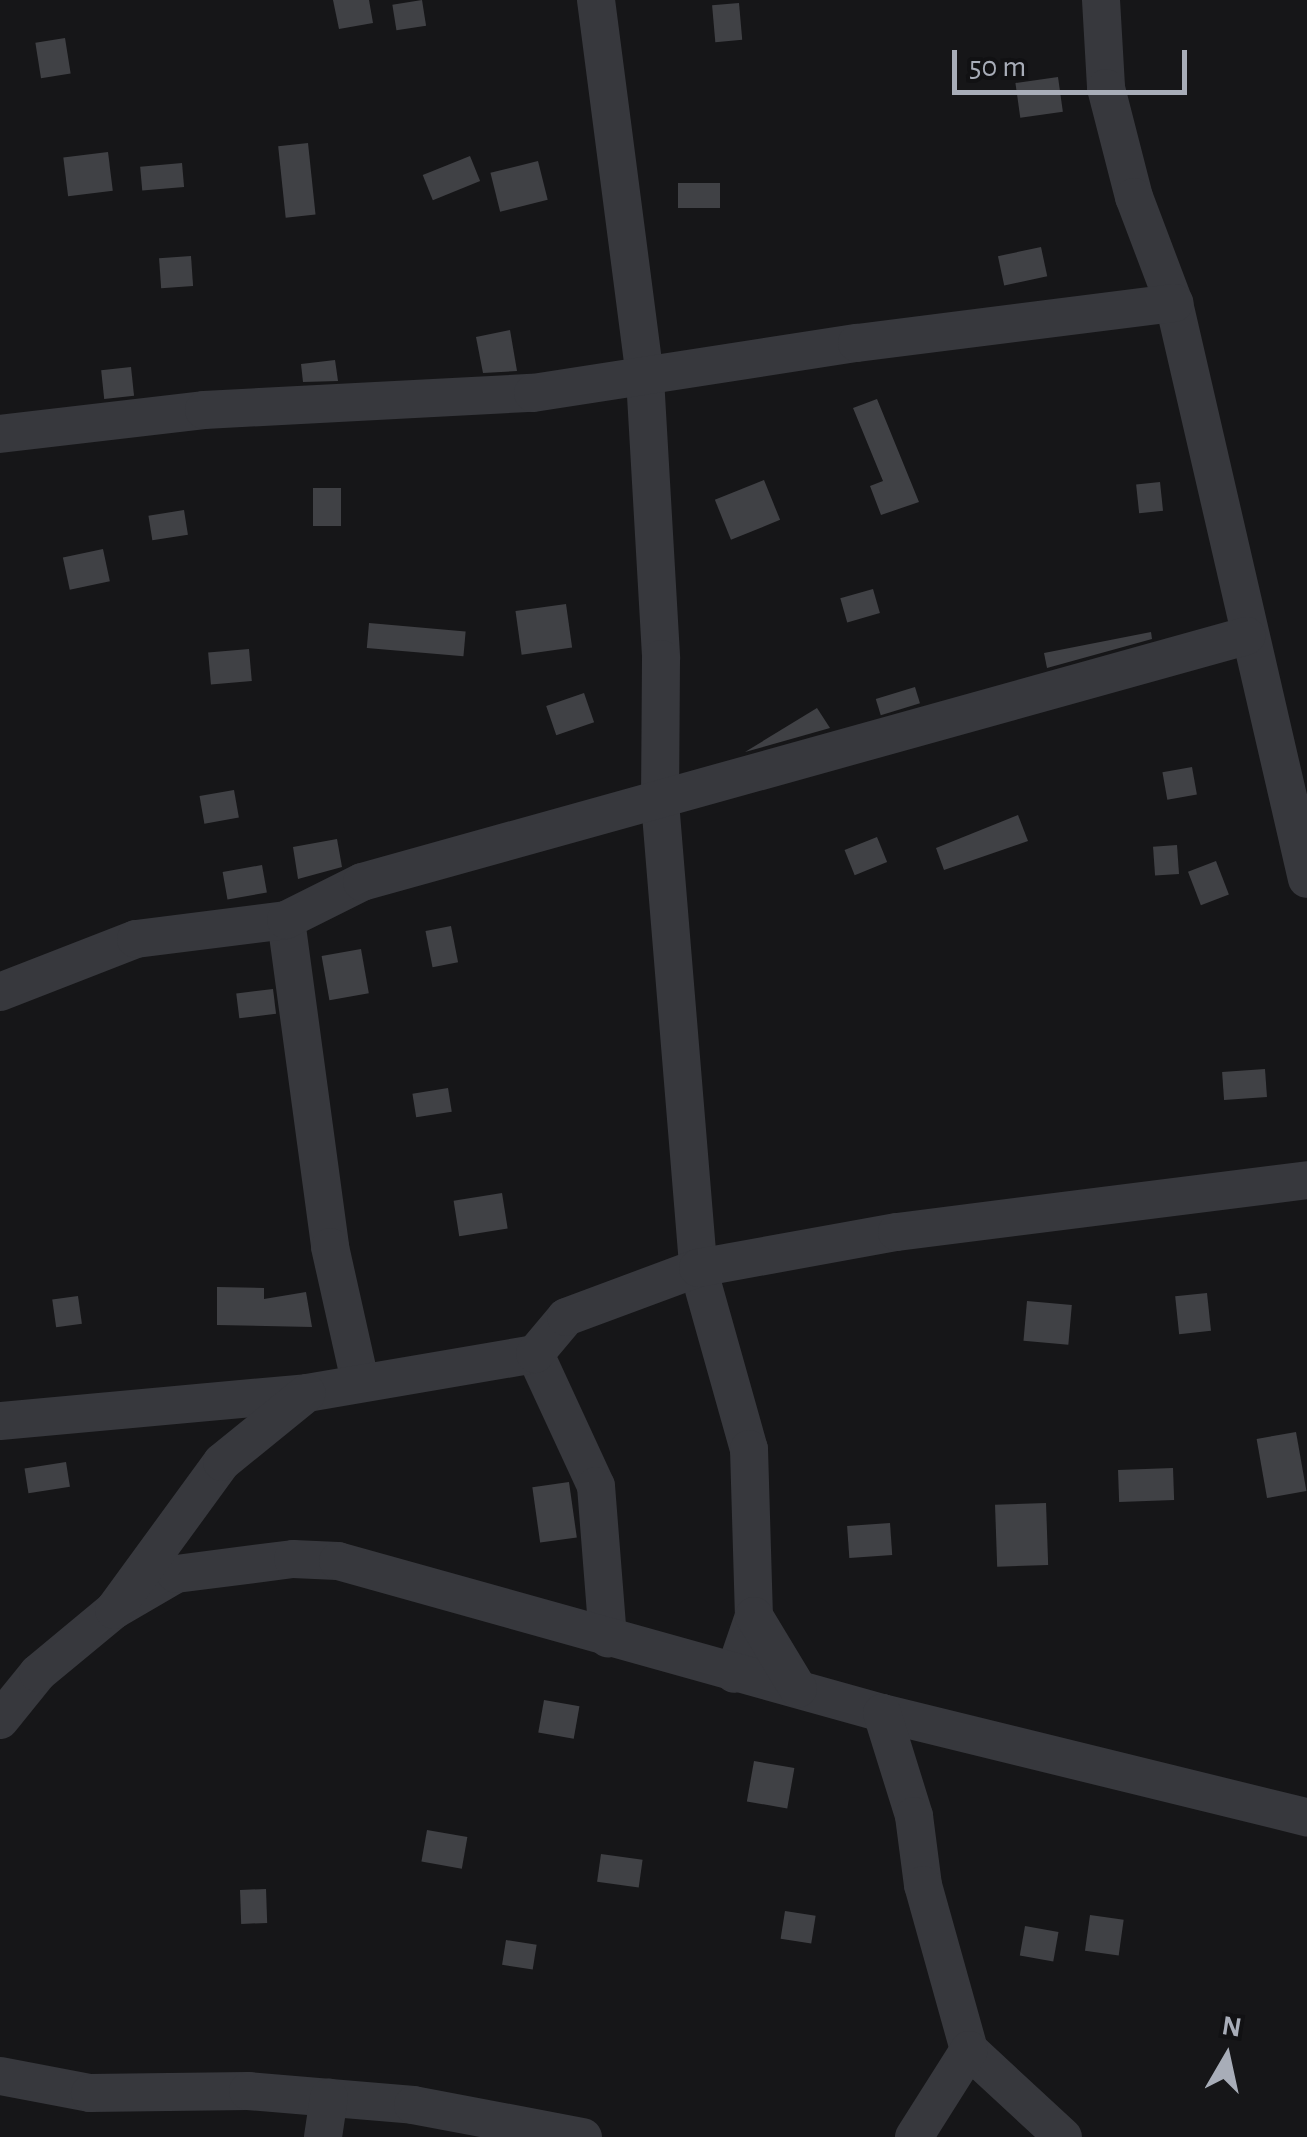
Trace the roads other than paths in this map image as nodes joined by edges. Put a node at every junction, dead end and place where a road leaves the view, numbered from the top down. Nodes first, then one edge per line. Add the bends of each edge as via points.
1 (596, 0) edge
2 (1101, 0) edge
3 (1174, 303) junction
4 (646, 378) junction
5 (0, 434) edge
6 (1246, 636) junction
7 (660, 802) junction
8 (1307, 879) edge
9 (286, 920) junction
10 (0, 992) edge
11 (1307, 1180) edge
12 (698, 1268) junction
13 (534, 1354) junction
14 (360, 1381) junction
15 (307, 1393) junction
16 (0, 1421) edge
17 (114, 1610) junction
18 (754, 1616) junction
19 (608, 1639) junction
20 (734, 1674) junction
21 (798, 1689) junction
22 (882, 1713) junction
23 (0, 1720) edge
24 (1307, 1817) edge
25 (969, 2050) junction
26 (0, 2076) edge
27 (330, 2097) junction
28 (323, 2137) edge
29 (583, 2137) edge
30 (914, 2137) edge
31 (1063, 2137) edge

1 - 4 street
2 - 3 street via 1106,88 1134,197
3 - 4 street via 857,342
3 - 6 street
4 - 5 street via 533,393 204,410
4 - 7 street
6 - 7 street
6 - 8 street
7 - 9 street via 362,882
7 - 12 street
9 - 10 street via 136,938
9 - 14 street via 330,1248
11 - 12 street via 896,1232
12 - 13 street via 566,1317
12 - 18 street via 749,1449
13 - 14 street
13 - 19 street via 596,1486
14 - 15 street
15 - 16 street
15 - 17 street via 222,1462
17 - 19 street via 176,1574 338,1561
17 - 23 street via 38,1673
18 - 20 street
18 - 21 street
19 - 20 street
20 - 21 street
21 - 22 street
22 - 24 street
22 - 25 street via 914,1816 923,1885
25 - 30 street
25 - 31 street
26 - 27 street via 90,2093 167,2088
27 - 28 street
27 - 29 street

